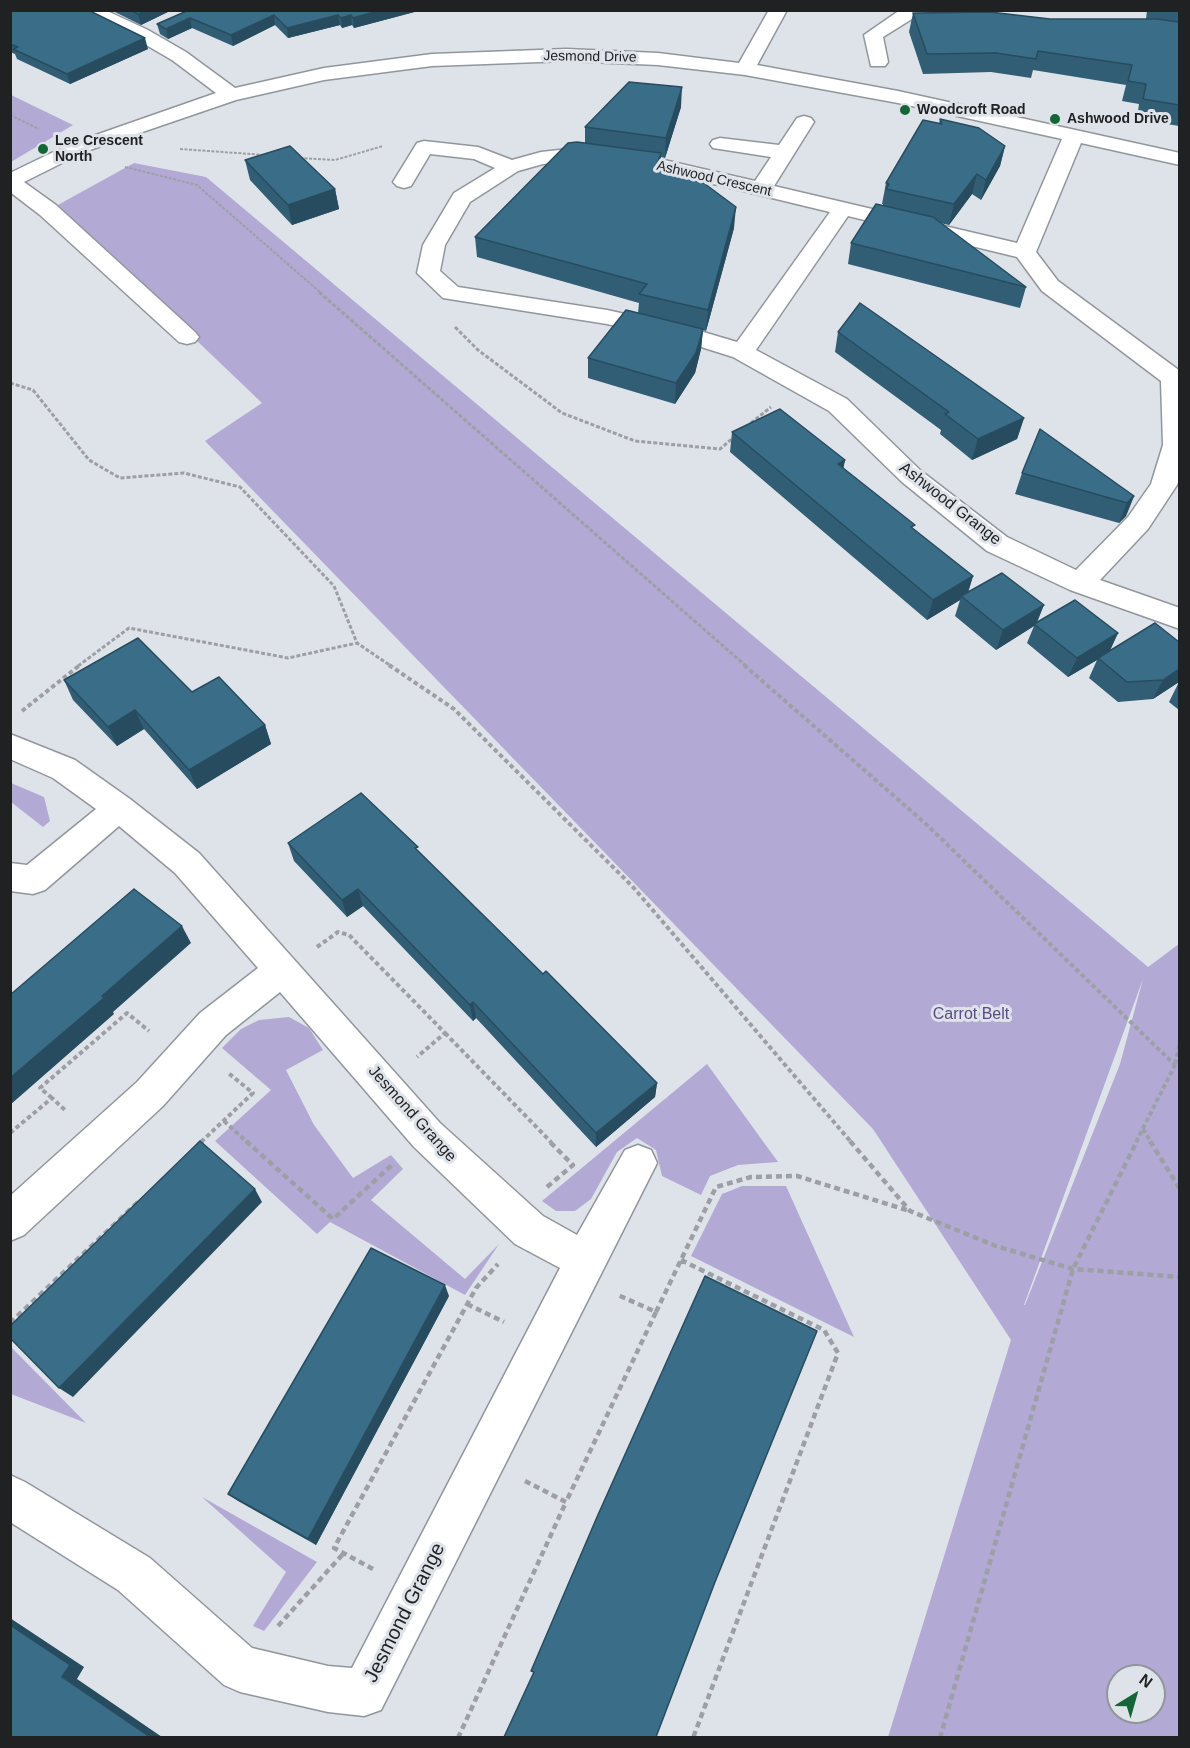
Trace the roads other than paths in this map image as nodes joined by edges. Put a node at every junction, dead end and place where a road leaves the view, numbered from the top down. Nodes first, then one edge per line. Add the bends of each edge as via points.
1 (89, 10) edge
2 (778, 10) edge
3 (914, 10) edge
4 (926, 10) edge
5 (999, 24) edge
6 (162, 25) edge
7 (141, 34) junction
8 (878, 62) dead end
9 (745, 69) junction
10 (231, 95) junction
11 (804, 122) dead end
12 (1074, 135) junction
13 (720, 144) dead end
14 (784, 152) junction
15 (1179, 159) edge
16 (511, 167) junction
17 (10, 182) edge
18 (404, 182) dead end
19 (761, 189) junction
20 (842, 210) junction
21 (1025, 252) junction
22 (444, 288) joint
23 (187, 337) dead end
24 (742, 352) junction
25 (1176, 379) edge
26 (1080, 583) junction
27 (1179, 619) edge
28 (10, 746) edge
29 (120, 808) junction
30 (18, 885) edge
31 (281, 971) junction
32 (638, 1163) dead end
33 (10, 1222) edge
34 (581, 1268) junction
35 (10, 1497) edge

1 - 7 street
2 - 9 street
3 - 8 street via 873,35
4 - 5 street
6 - 7 street
7 - 10 street via 179,56
9 - 10 street, Jesmond Drive via 658,59 566,55 432,60 324,74
9 - 12 street, Jesmond Drive
10 - 17 street, Jesmond Drive via 77,148
11 - 14 street
12 - 15 street, Jesmond Drive
12 - 21 street
13 - 14 street
14 - 19 street
16 - 18 street via 478,153 424,147
16 - 19 street, Ashwood Crescent via 577,154 664,166
16 - 22 street, Ashwood Crescent via 462,198 434,245 428,273
17 - 23 street via 48,210
19 - 20 street, Ashwood Crescent
20 - 21 street, Ashwood Crescent
20 - 24 street
21 - 25 street via 1050,286
22 - 24 street, Ashwood Grange via 607,317 685,334
24 - 26 street, Ashwood Grange via 838,405 911,476 997,544
25 - 26 street via 1176,446 1164,485 1138,523
26 - 27 street, Ashwood Grange
28 - 29 street, Jesmond Grange via 64,769
29 - 30 street
29 - 31 street, Jesmond Grange via 187,863
31 - 33 street via 213,1024 150,1094
31 - 34 street, Jesmond Grange via 427,1135 521,1223
32 - 34 street, Jesmond Grange
34 - 35 street, Jesmond Grange via 364,1693 240,1670 134,1574

